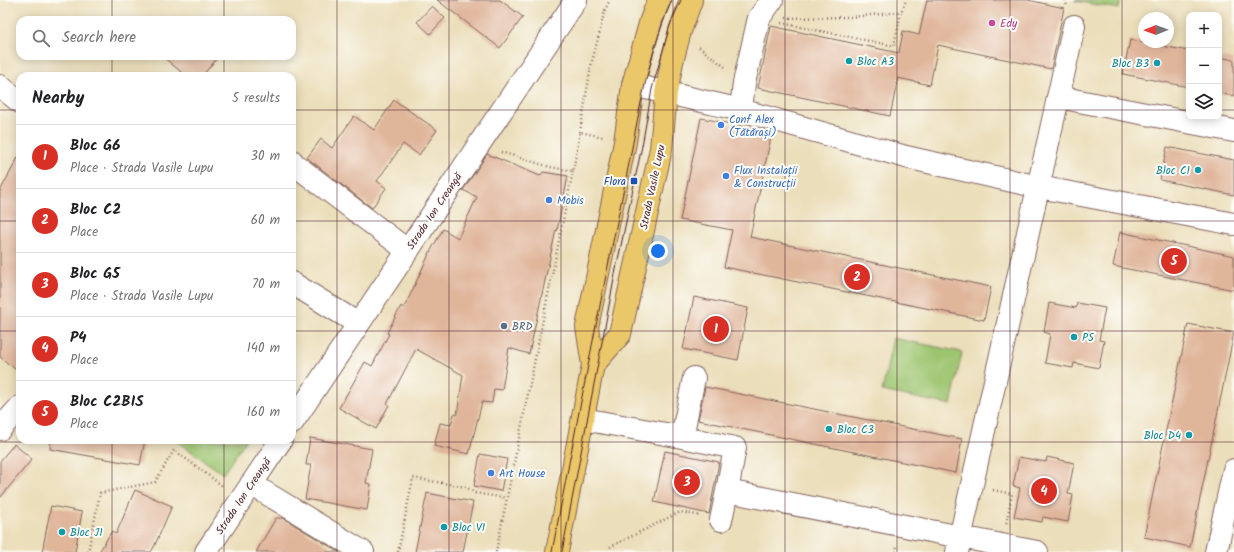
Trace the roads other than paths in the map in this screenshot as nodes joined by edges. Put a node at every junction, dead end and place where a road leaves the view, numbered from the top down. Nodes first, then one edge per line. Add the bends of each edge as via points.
1 (576, 0) edge
2 (659, 0) edge
3 (691, 0) edge
4 (772, 0) edge
5 (1074, 26) dead end
6 (633, 85) junction
7 (0, 86) edge
8 (666, 93) junction
9 (1058, 97) junction
10 (16, 99) edge
11 (741, 110) junction
12 (1234, 131) edge
13 (296, 166) edge
14 (1039, 187) junction
15 (1234, 224) edge
16 (408, 251) junction
17 (296, 285) edge
18 (357, 323) junction
19 (593, 365) junction
20 (694, 378) dead end
21 (16, 411) edge
22 (296, 417) edge
23 (584, 419) junction
24 (0, 429) edge
25 (682, 437) junction
26 (277, 444) edge
27 (1234, 470) edge
28 (246, 491) junction
29 (727, 491) junction
30 (721, 520) road end
31 (959, 544) edge
32 (206, 552) edge
33 (363, 552) edge
34 (557, 552) edge
35 (1036, 552) edge
36 (1216, 552) edge

1 - 16 street, Strada Ion Creangă
2 - 6 main road
3 - 8 main road, Strada Vasile Lupu via 680,31
4 - 11 street via 759,18 744,83
5 - 9 street
6 - 8 street
6 - 19 main road via 625,142 587,327
7 - 10 street
8 - 11 street
8 - 19 main road, Strada Vasile Lupu via 661,149 620,334
9 - 12 street
9 - 14 street
11 - 14 street via 906,157
13 - 16 street
14 - 15 street
14 - 31 street
16 - 18 street, Strada Ion Creangă
17 - 18 street
18 - 22 street, Strada Ion Creangă
19 - 23 main road
20 - 25 street
21 - 24 street
23 - 25 street
23 - 34 main road
25 - 29 street via 736,448
26 - 28 street, Strada Ion Creangă
27 - 36 street
28 - 32 street, Strada Ion Creangă
28 - 33 street
29 - 30 street
29 - 31 street
31 - 35 street via 1001,545

